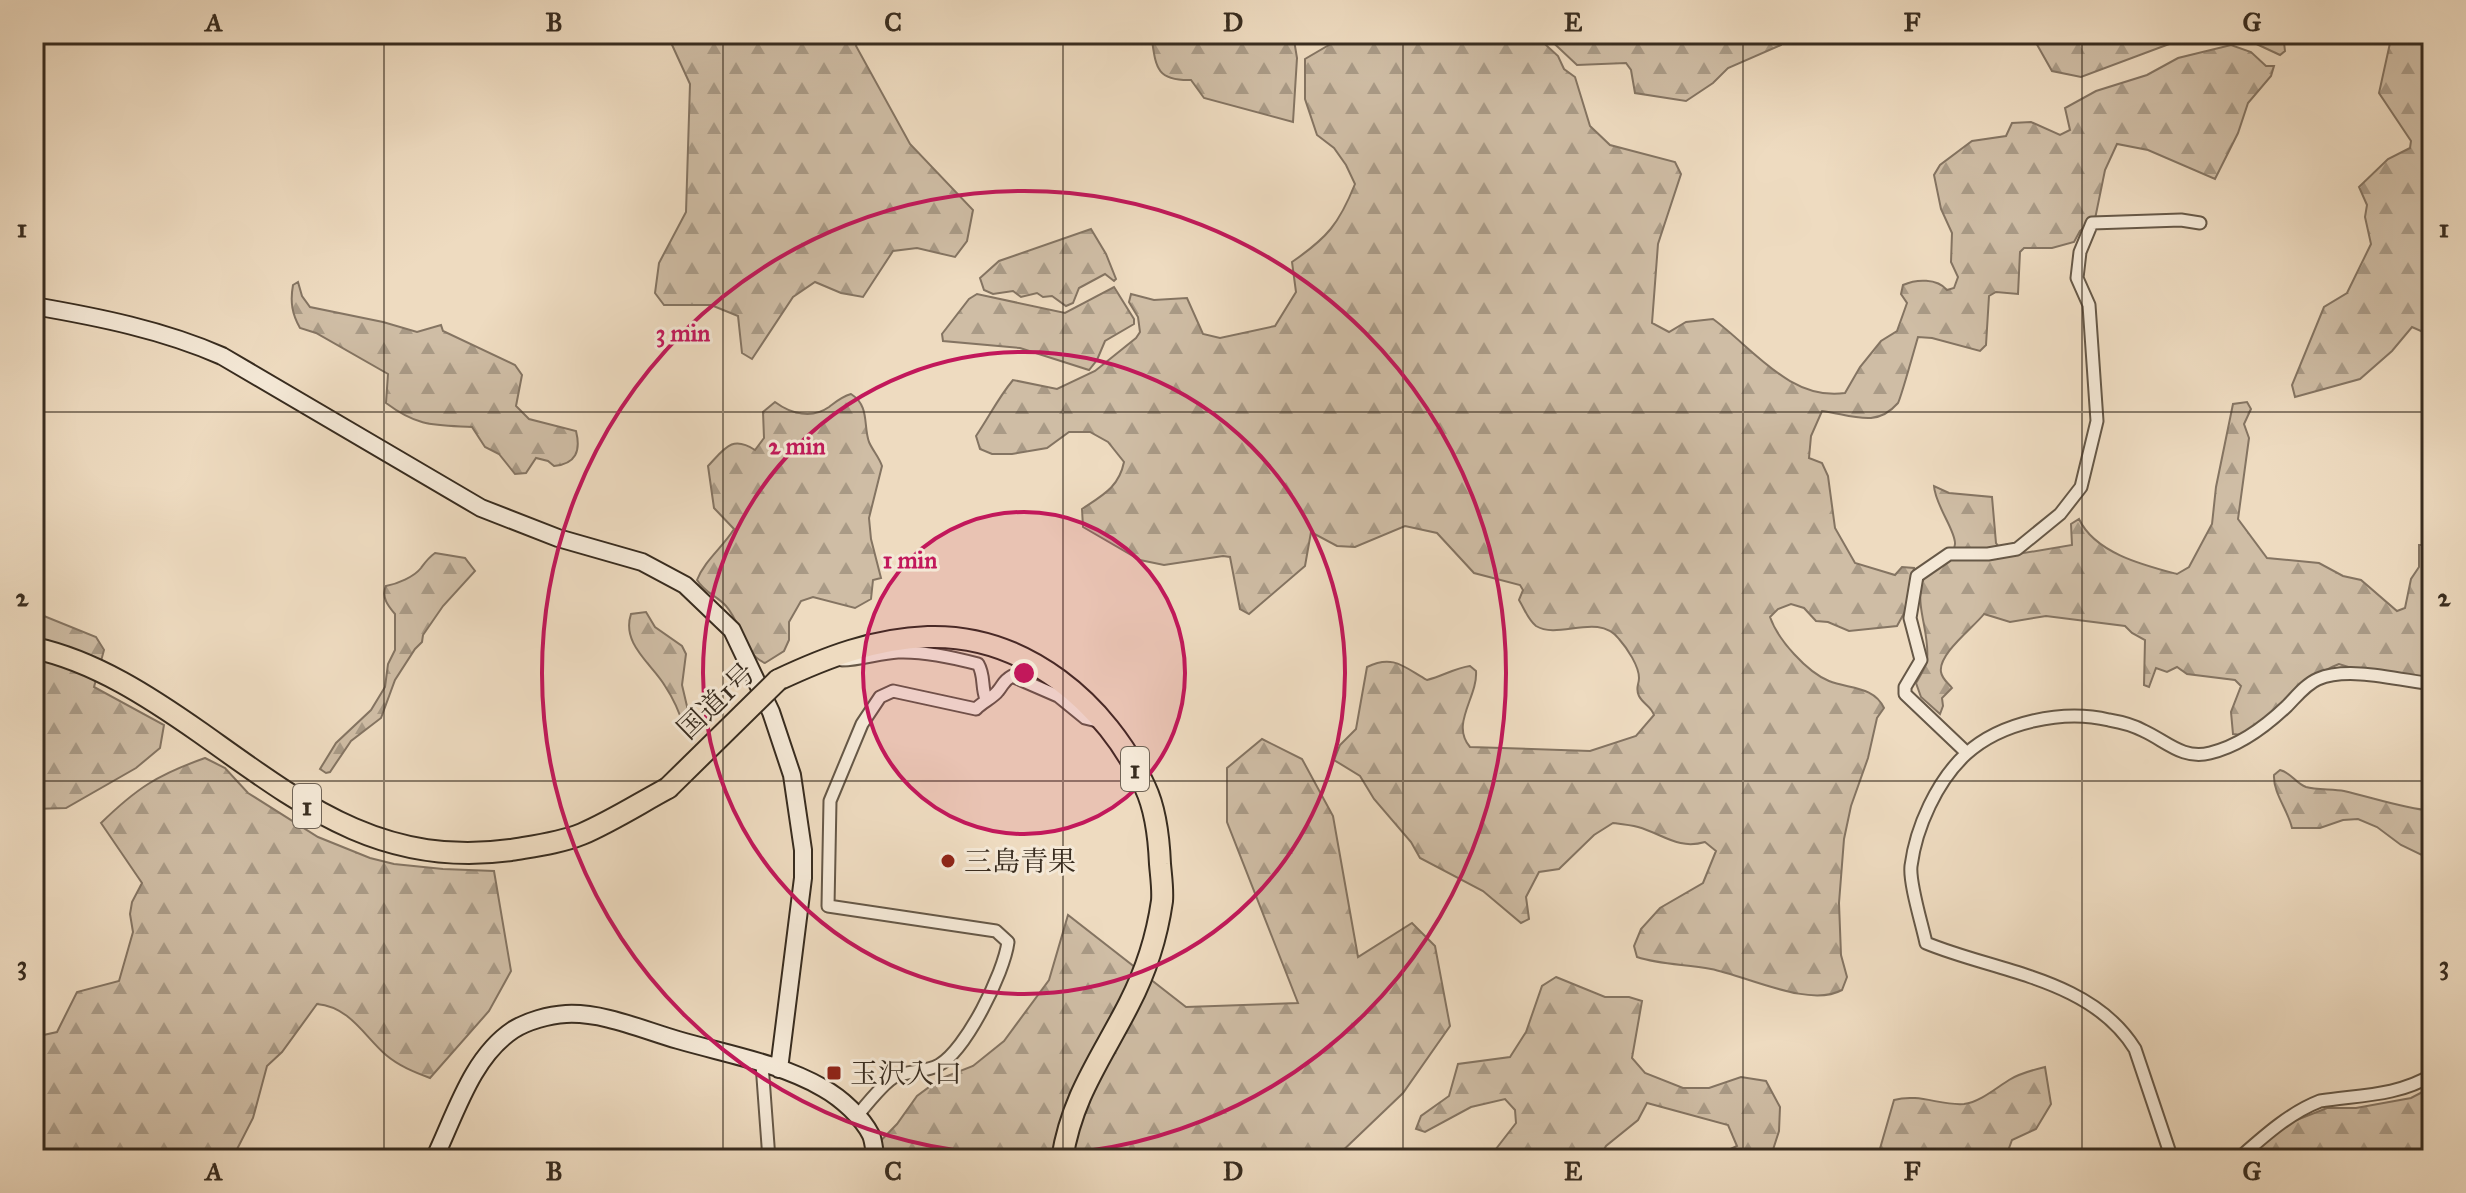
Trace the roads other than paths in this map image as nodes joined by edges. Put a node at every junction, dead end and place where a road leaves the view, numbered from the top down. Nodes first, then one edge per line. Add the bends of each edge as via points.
1 (2200, 223) dead end
2 (34, 306) edge
3 (34, 648) edge
4 (821, 660) junction
5 (2432, 684) edge
6 (986, 699) junction
7 (1105, 723) junction
8 (1967, 753) junction
9 (762, 1064) junction
10 (779, 1069) junction
11 (2432, 1075) edge
12 (857, 1116) junction
13 (434, 1159) edge
14 (769, 1159) edge
15 (876, 1159) edge
16 (1062, 1159) edge
17 (2172, 1159) edge
18 (2238, 1159) edge

1 - 8 street via 2092,223 2077,278 2089,305 2097,421 2081,487 2060,514 2017,549 1949,554 1917,576 1910,618 1921,660 1905,694
2 - 10 street via 135,326 222,356 481,508 642,562 685,585 717,614 732,630 771,712 792,775 798,813 802,890
3 - 4 highway, 国道1号 / 1, bridge via 93,668 183,721 297,801 350,828 397,846 449,853 526,848 580,835 668,788 778,680
4 - 6 street via 896,652 952,657 978,664
4 - 7 highway, 国道1号 / 1 via 863,645 929,637 994,647 1051,673
5 - 8 street via 2358,675 2316,679 2261,730 2209,753 2179,751 2129,725 2069,717 2014,727
6 - 7 street via 1012,676 1058,696 1085,718
6 - 12 street via 976,709 893,691 880,697 862,724 830,801 828,906 996,931 1008,942 974,1024 955,1053 937,1067 894,1077
7 - 16 highway, 国道1号 / 1 via 1147,790 1159,843 1162,898 1151,951 1130,1002 1079,1095
8 - 17 street via 1935,795 1910,868 1926,943 2051,983 2109,1019 2135,1049
9 - 10 street
9 - 13 street via 595,1017 565,1014 535,1021 492,1049
9 - 14 street
10 - 12 street via 824,1088
11 - 18 street via 2398,1090 2312,1104
12 - 15 street via 871,1136

